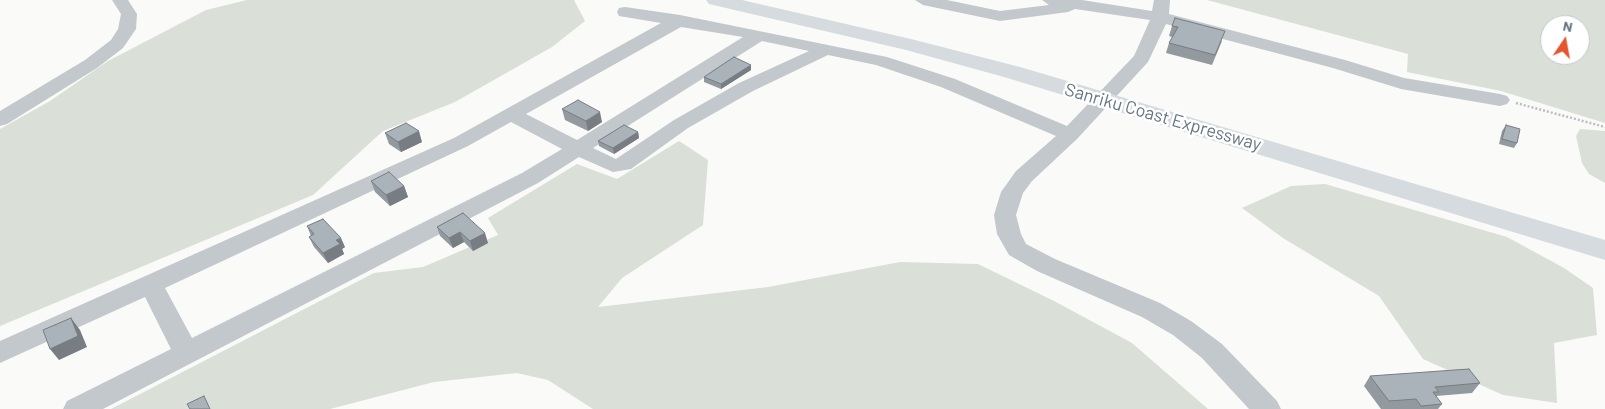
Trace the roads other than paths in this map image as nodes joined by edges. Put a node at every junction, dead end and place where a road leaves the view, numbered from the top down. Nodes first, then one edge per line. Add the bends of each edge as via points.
1 (120, 0) edge
2 (716, 0) edge
3 (923, 0) edge
4 (1050, 0) edge
5 (1081, 5) junction
6 (1161, 8) edge
7 (625, 12) dead end
8 (680, 20) junction
9 (760, 35) junction
10 (827, 49) junction
11 (1500, 100) road end
12 (512, 114) junction
13 (0, 120) edge
14 (1077, 127) junction
15 (579, 148) junction
16 (1605, 250) edge
17 (150, 284) junction
18 (0, 353) edge
19 (187, 353) junction
20 (77, 409) edge
21 (1267, 409) edge

1 - 13 street via 129,14 127,29 117,44 91,64
2 - 16 highway, Sanriku Coast Expressway via 902,42 1002,70 1433,196
3 - 5 street via 1000,16
4 - 5 street
5 - 6 street
6 - 11 street via 1401,83
6 - 14 street via 1142,58
7 - 8 street
8 - 9 street
8 - 12 street
9 - 10 street
9 - 15 street
10 - 14 street via 881,61
10 - 15 street via 746,87 681,124 623,164 613,166
12 - 15 street
12 - 17 street via 461,142
14 - 21 street via 1024,176 1012,192 1005,214 1017,249 1182,328 1212,351
15 - 19 street via 530,178
17 - 18 street
17 - 19 street
19 - 20 street

